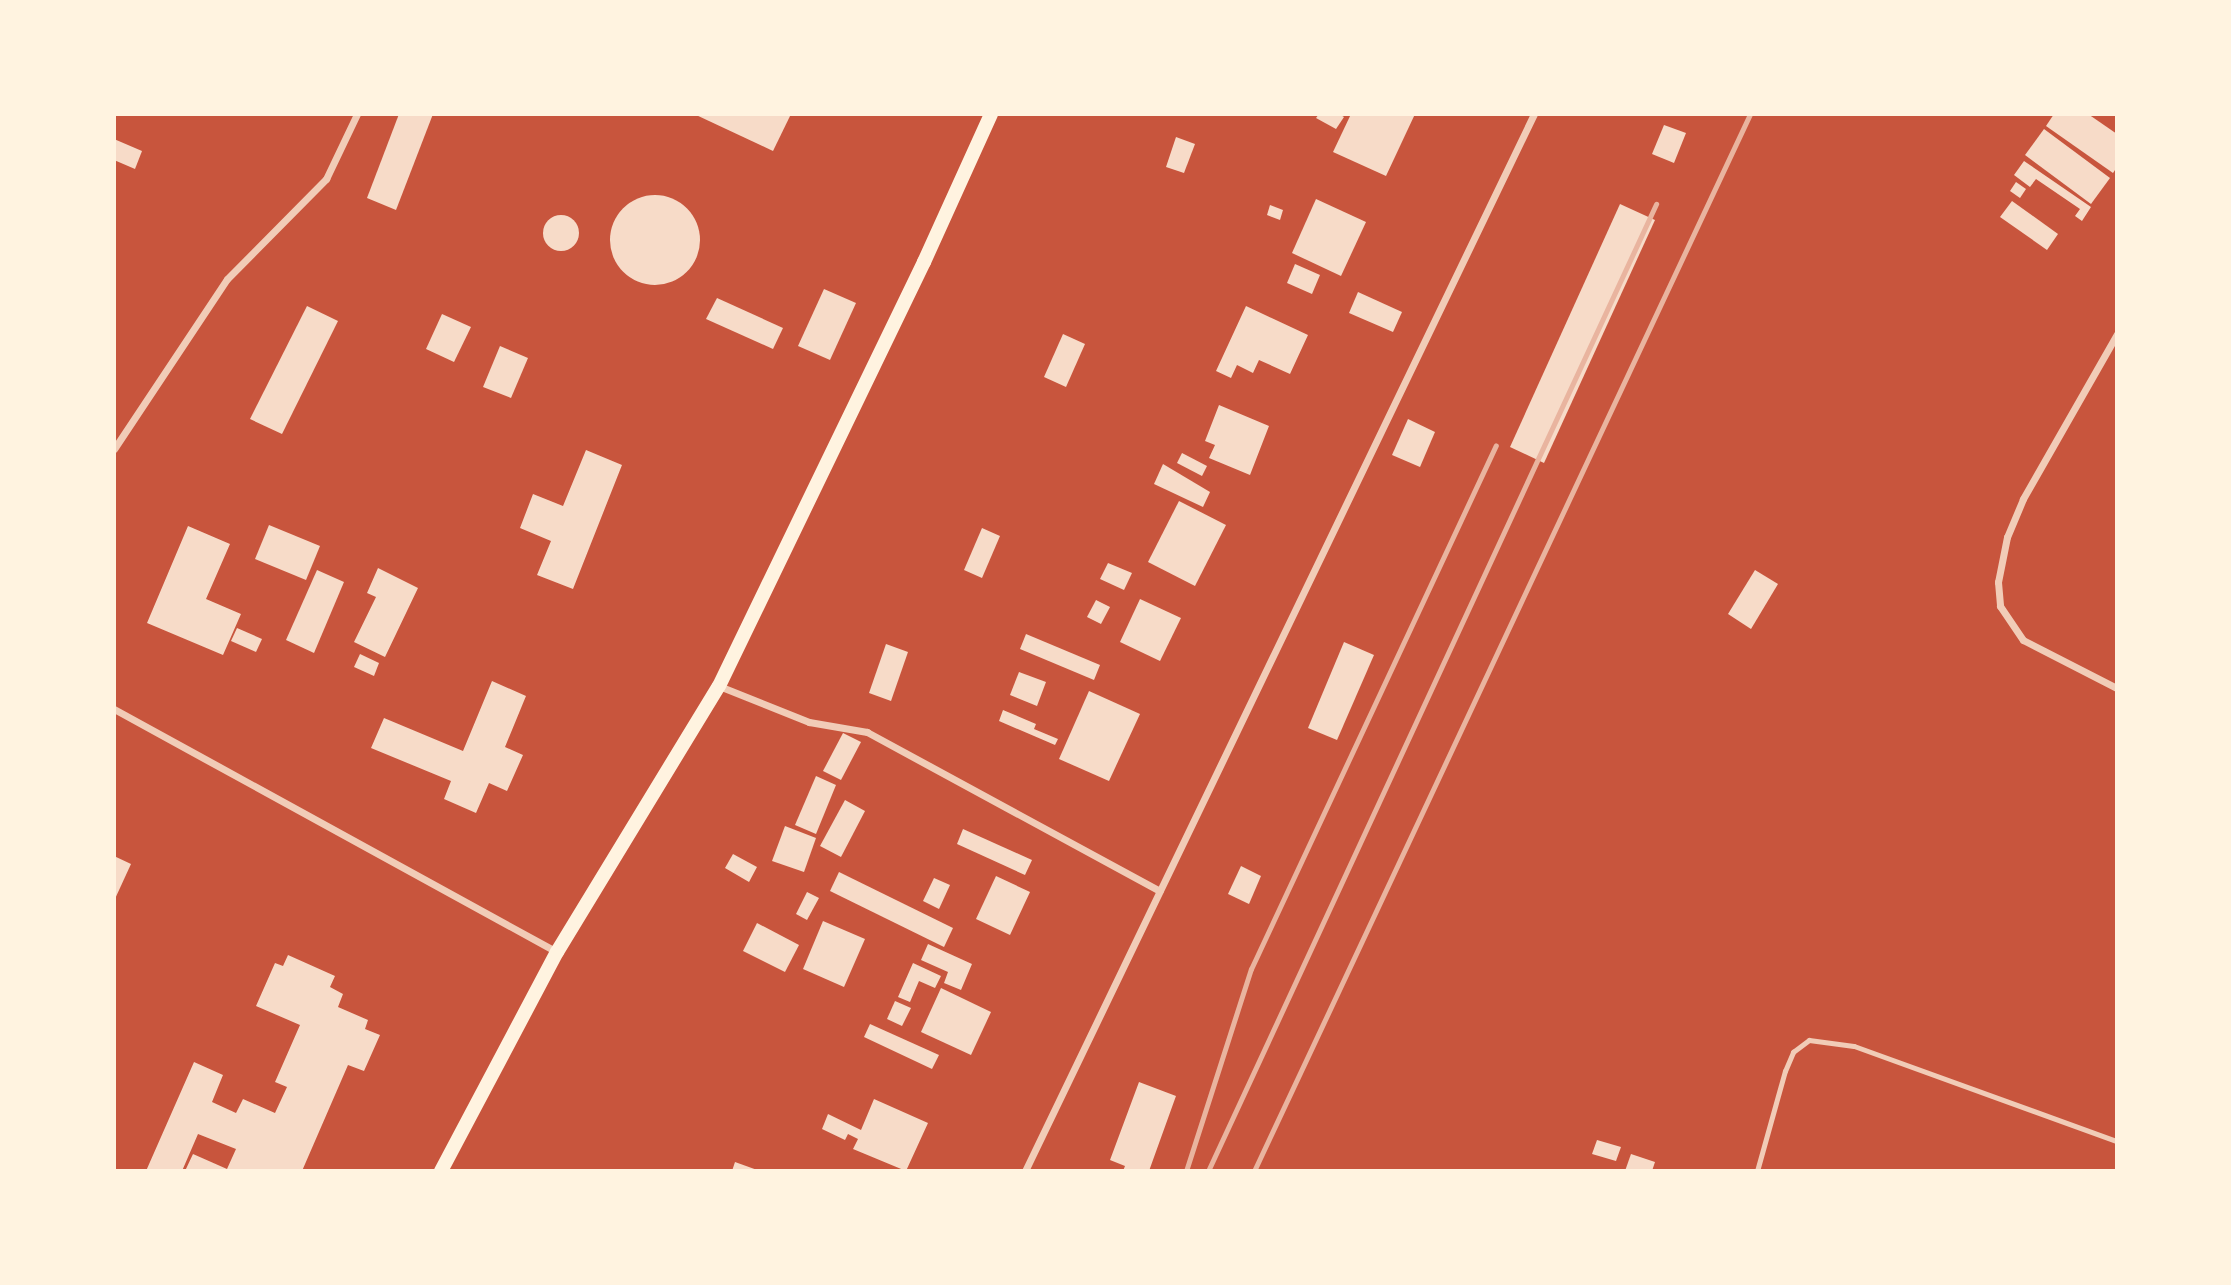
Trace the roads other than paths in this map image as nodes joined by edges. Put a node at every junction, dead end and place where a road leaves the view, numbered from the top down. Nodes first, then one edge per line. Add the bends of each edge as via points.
1 (357, 114) edge
2 (991, 114) edge
3 (1534, 114) edge
4 (2117, 334) edge
5 (114, 449) edge
6 (719, 686) junction
7 (2117, 688) edge
8 (114, 709) edge
9 (1160, 891) junction
10 (557, 952) junction
11 (2117, 1142) edge
12 (442, 1171) edge
13 (1025, 1171) edge
14 (1757, 1171) edge

1 - 5 street via 326,179 227,279
2 - 6 main road
3 - 9 street
4 - 7 street via 2023,499 2007,537 1998,582 2000,606 2023,640
6 - 9 street via 809,722 867,732
6 - 10 main road
8 - 10 street
9 - 13 street
10 - 12 main road
11 - 14 lane via 1854,1046 1809,1040 1793,1052 1785,1070

